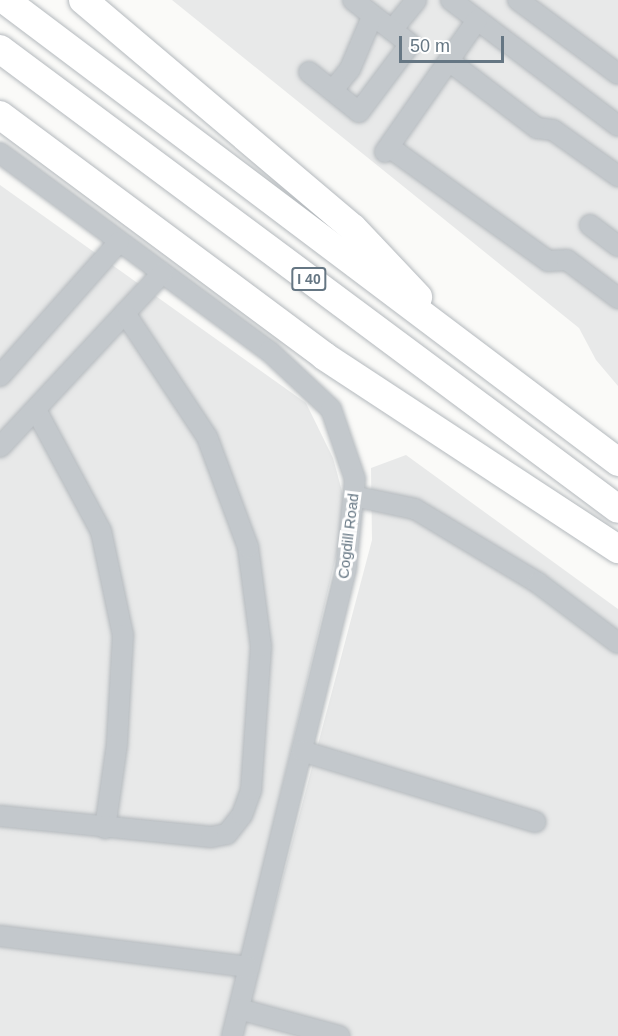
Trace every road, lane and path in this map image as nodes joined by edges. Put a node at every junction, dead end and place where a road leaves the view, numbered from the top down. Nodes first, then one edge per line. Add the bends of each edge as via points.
1 (5, 0) edge
2 (82, 0) edge
3 (353, 0) edge
4 (416, 0) edge
5 (451, 0) edge
6 (518, 0) edge
7 (372, 17) junction
8 (477, 20) junction
9 (392, 30) junction
10 (0, 49) edge
11 (449, 61) junction
12 (309, 72) dead end
13 (618, 74) edge
14 (333, 90) junction
15 (0, 115) edge
16 (618, 126) edge
17 (0, 133) edge
18 (0, 153) edge
19 (618, 176) edge
20 (590, 225) dead end
21 (119, 242) junction
22 (618, 246) edge
23 (162, 273) junction
24 (618, 298) edge
25 (125, 313) junction
26 (460, 343) junction
27 (324, 357) junction
28 (0, 376) edge
29 (36, 410) junction
30 (0, 447) edge
31 (618, 462) edge
32 (353, 496) junction
33 (618, 509) edge
34 (618, 549) edge
35 (618, 643) edge
36 (302, 751) junction
37 (0, 816) edge
38 (535, 822) dead end
39 (105, 828) junction
40 (0, 936) edge
41 (249, 967) junction
42 (239, 1009) junction
43 (232, 1036) edge
44 (339, 1036) edge

1 - 26 highway, I 40
2 - 26 highway via 353,228
3 - 7 street
4 - 9 street
5 - 8 street
6 - 13 street
7 - 9 street
7 - 14 street via 350,69
8 - 11 street
8 - 16 street
9 - 14 street via 410,44 359,112
10 - 33 highway, I 40
11 - 19 street via 537,128 553,130
11 - 24 street via 387,149 548,261 567,260
12 - 14 street
15 - 27 highway
17 - 27 highway
18 - 21 street, Cogdill Road
20 - 22 street
21 - 23 street, Cogdill Road
21 - 28 street
23 - 25 street
23 - 32 street, Cogdill Road via 269,351 331,409 355,479
25 - 29 street
25 - 39 street via 207,437 248,547 261,646 251,790 242,815 227,834 165,835
26 - 31 highway, I 40
27 - 34 highway
29 - 30 street
29 - 39 street via 101,531 123,635 117,744
32 - 35 street via 415,509 538,583
32 - 36 street, Cogdill Road via 346,569
36 - 38 street
36 - 41 street, Cogdill Road
37 - 39 street
40 - 41 street
41 - 42 street, Cogdill Road
42 - 43 street, Cogdill Road
42 - 44 street

